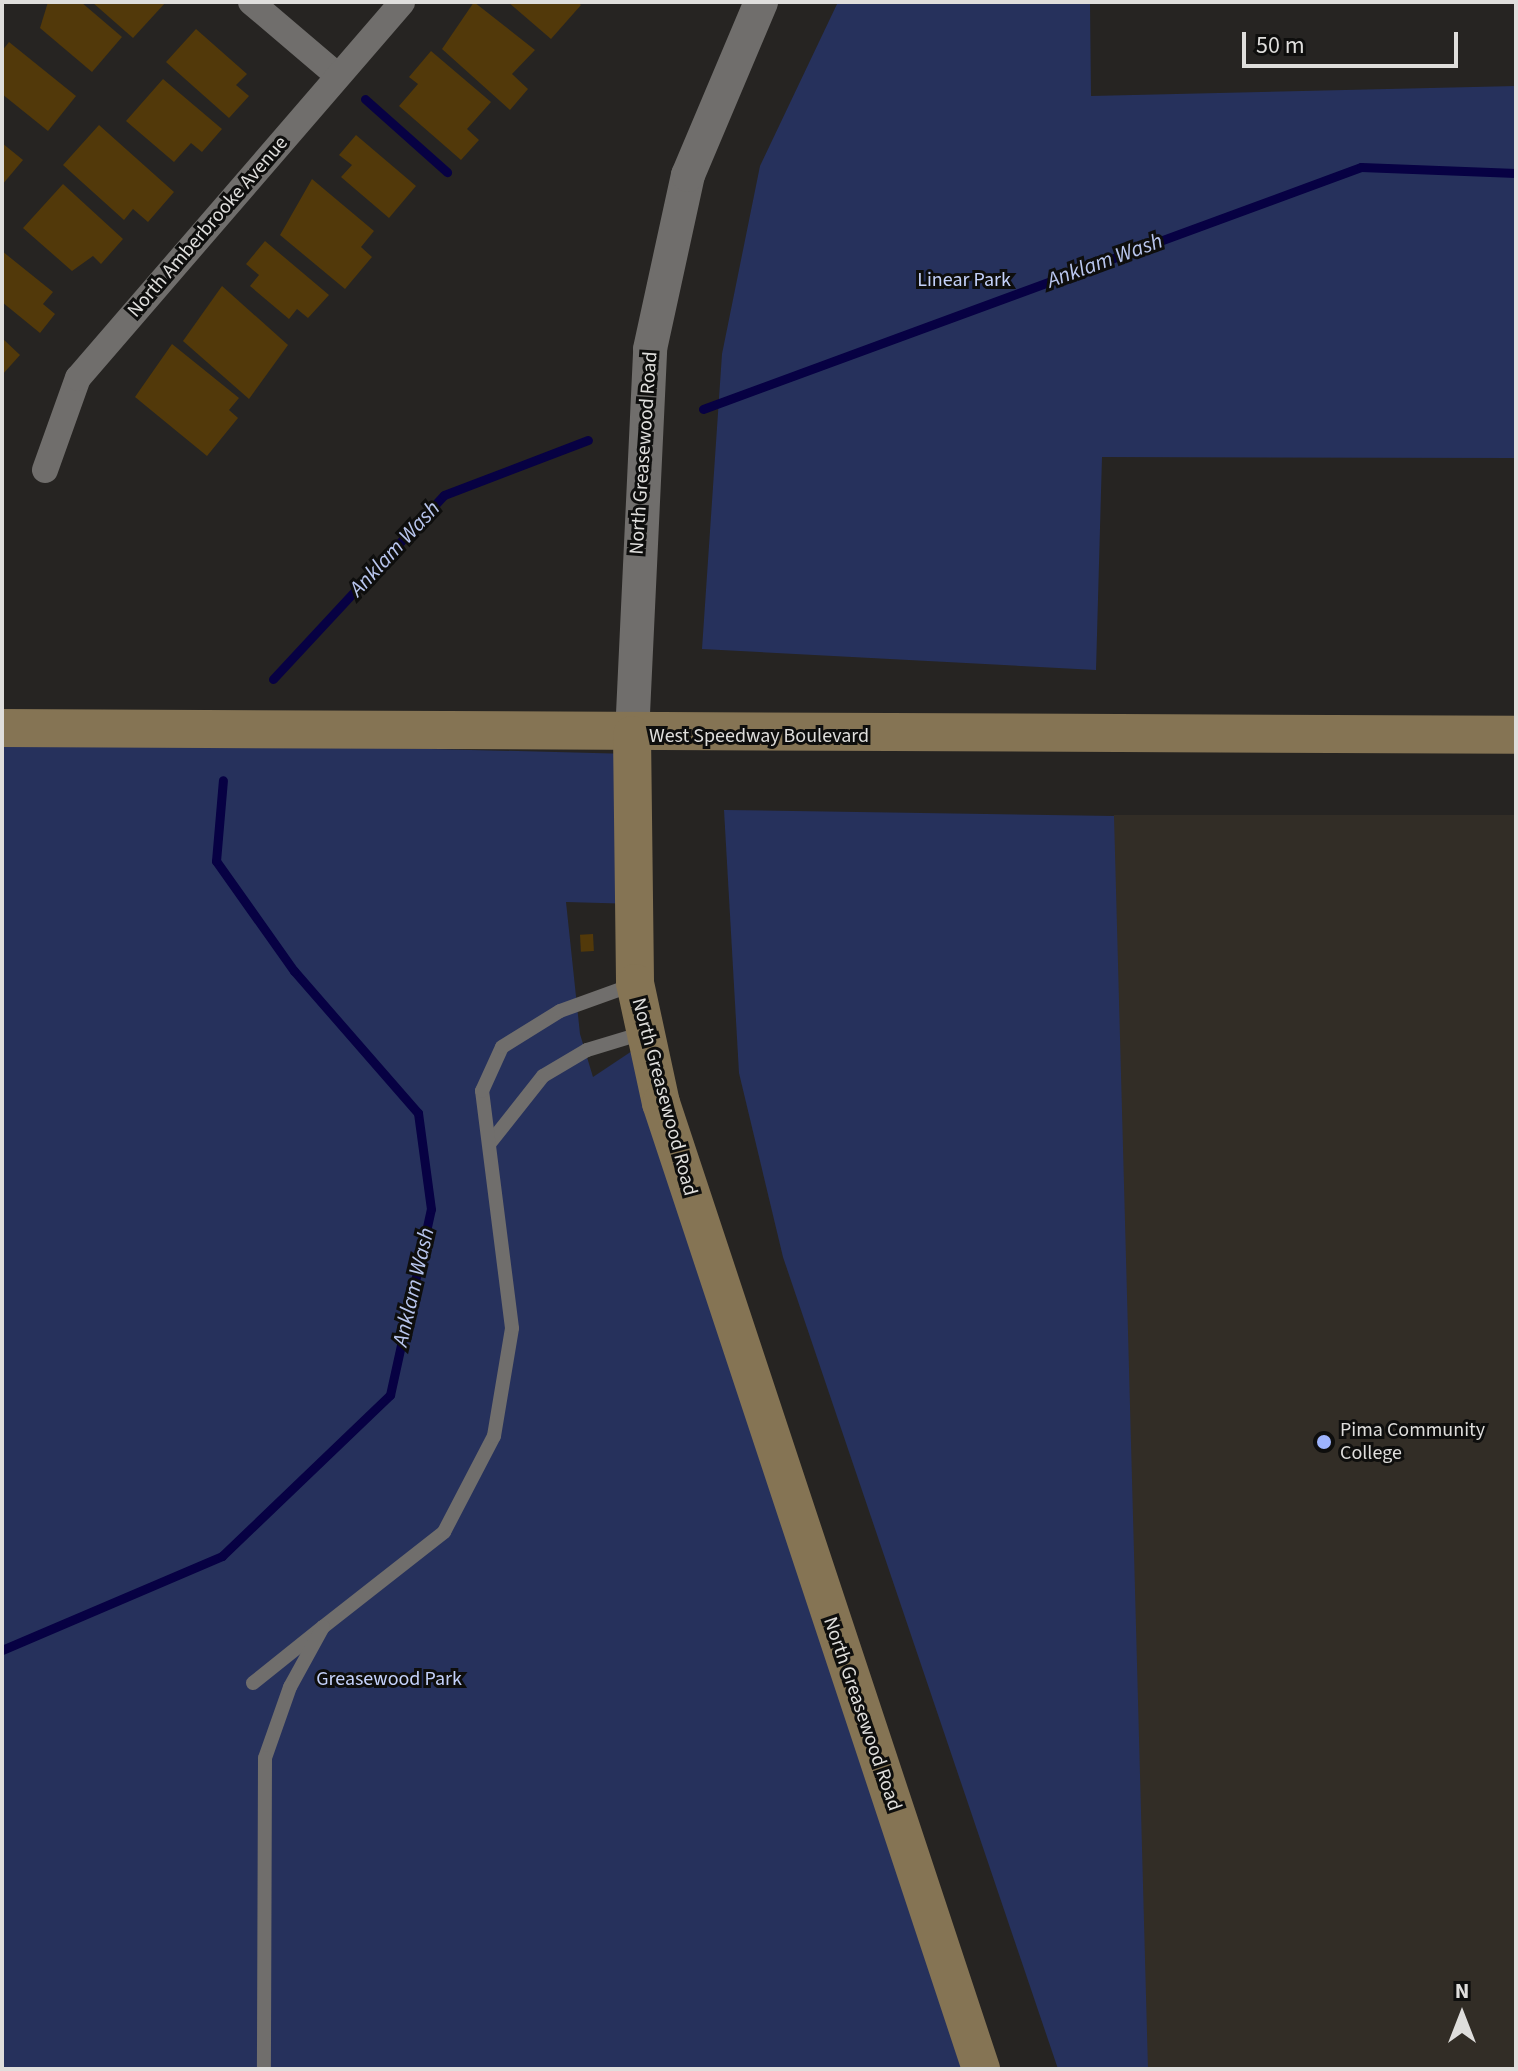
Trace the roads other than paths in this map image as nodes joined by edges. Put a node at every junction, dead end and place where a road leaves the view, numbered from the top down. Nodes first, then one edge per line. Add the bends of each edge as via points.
1 (251, 2) edge
2 (402, 2) edge
3 (761, 2) edge
4 (338, 76) junction
5 (45, 470) dead end
6 (2, 728) edge
7 (632, 735) junction
8 (1516, 735) edge
9 (635, 983) junction
10 (644, 1033) junction
11 (490, 1143) junction
12 (323, 1627) junction
13 (253, 1683) dead end
14 (264, 2069) edge
15 (981, 2069) edge

1 - 4 street
2 - 4 street, North Amberbrooke Avenue
3 - 7 street, North Greasewood Road via 688,175 650,349
4 - 5 street, North Amberbrooke Avenue via 78,378
6 - 7 main road, West Speedway Boulevard
7 - 8 main road, West Speedway Boulevard
7 - 9 main road, North Greasewood Road
9 - 10 main road, North Greasewood Road
9 - 11 lane via 560,1011 502,1047 482,1091
10 - 11 lane via 587,1050 543,1076
10 - 15 main road, North Greasewood Road via 733,1335
11 - 12 lane via 512,1328 494,1436 444,1532
12 - 13 lane
12 - 14 lane via 290,1687 265,1758

